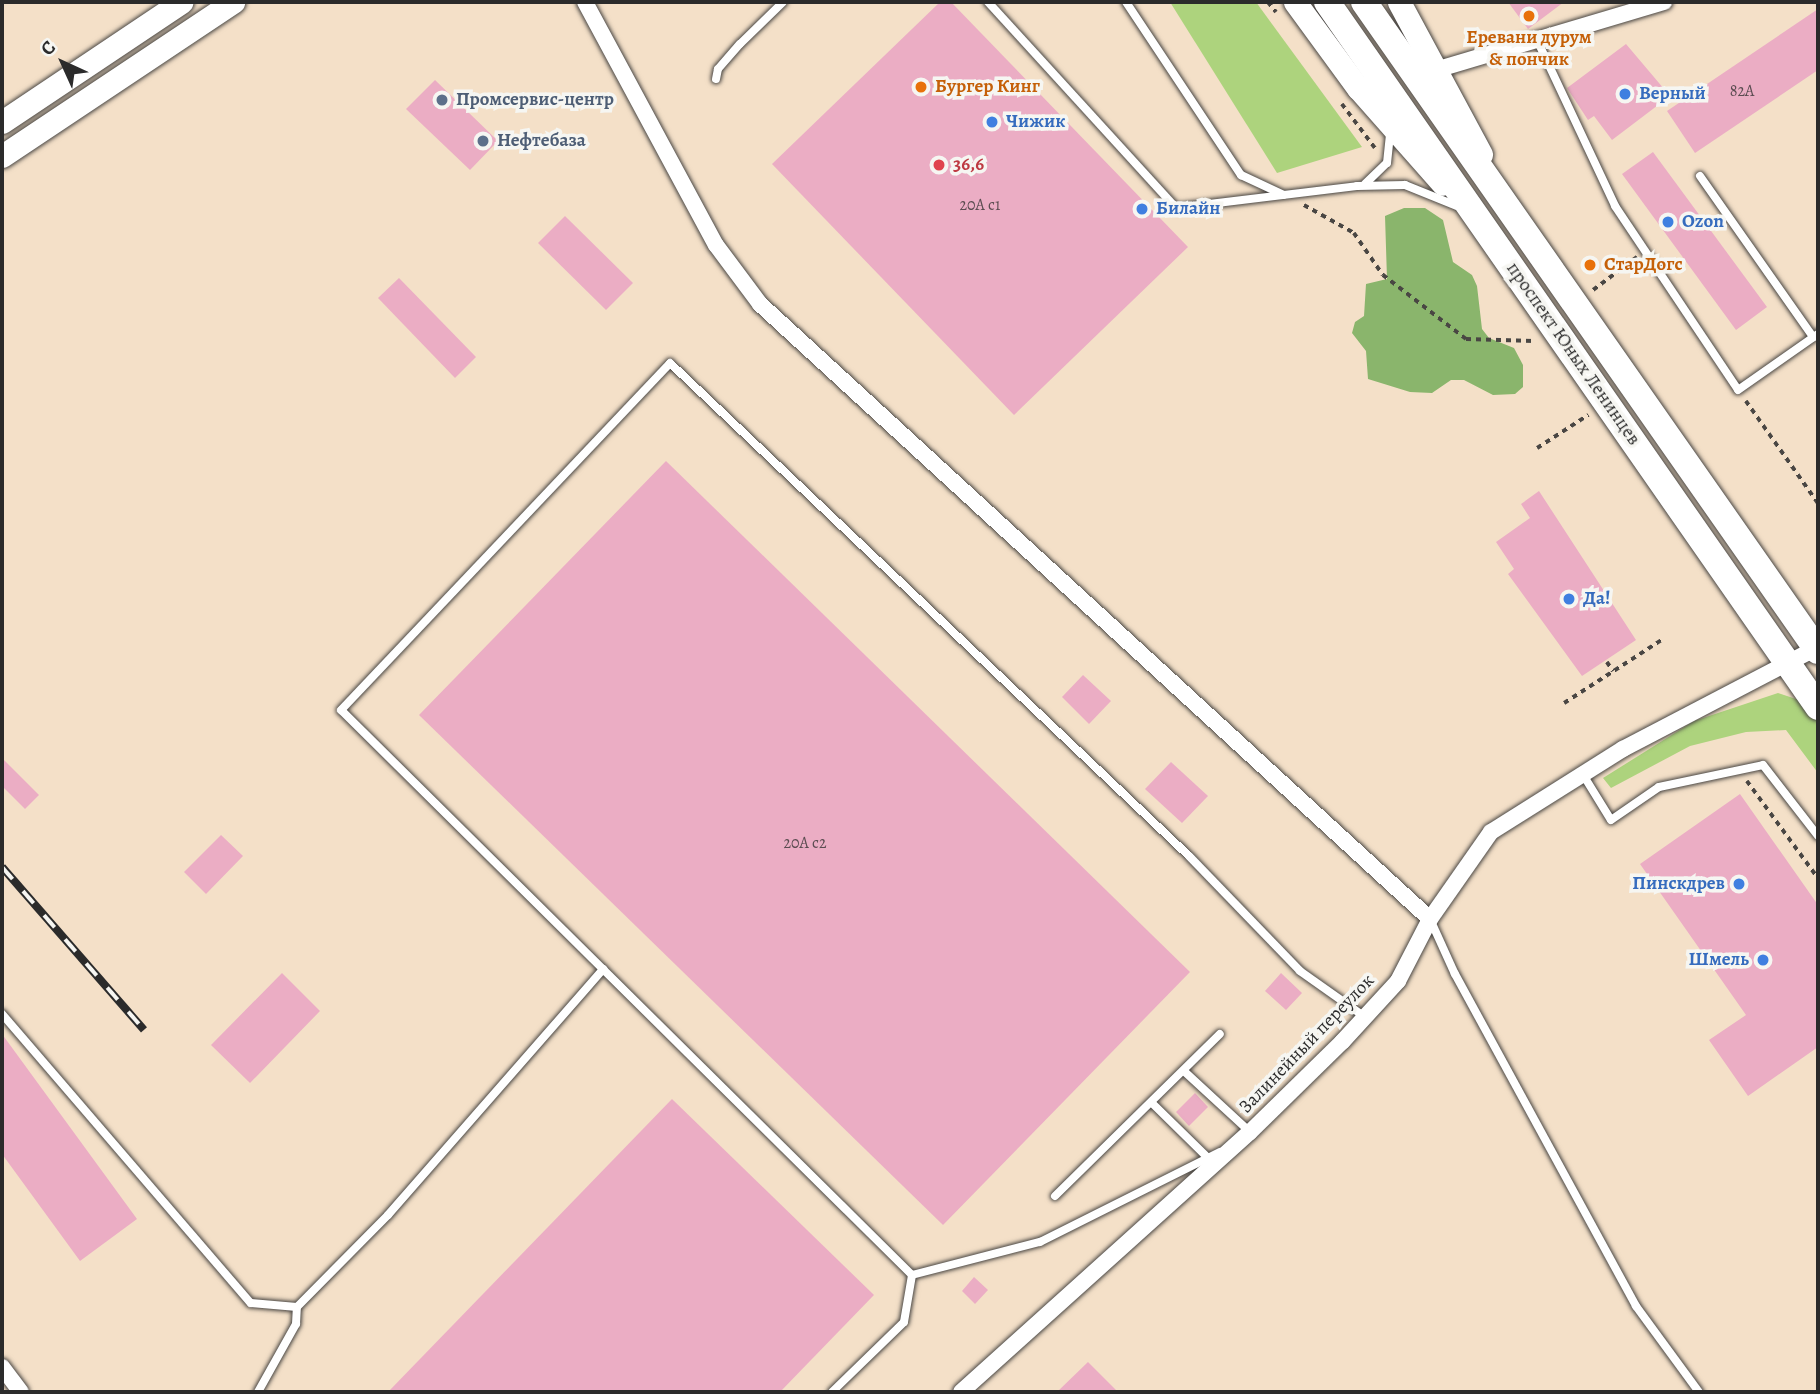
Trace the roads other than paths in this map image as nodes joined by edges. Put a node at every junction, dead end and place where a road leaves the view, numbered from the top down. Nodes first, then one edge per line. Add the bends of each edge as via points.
1 (181, 2) edge
2 (233, 2) edge
3 (585, 2) edge
4 (783, 2) edge
5 (988, 2) edge
6 (1126, 2) edge
7 (1295, 2) edge
8 (1327, 2) edge
9 (1364, 2) edge
10 (1399, 2) edge
11 (1655, 3) edge
12 (1538, 42) junction
13 (1438, 69) junction
14 (716, 79) dead end
15 (1384, 118) junction
16 (2, 122) edge
17 (2, 156) edge
18 (1700, 176) dead end
19 (1362, 185) junction
20 (1285, 195) junction
21 (1505, 201) junction
22 (1474, 218) junction
23 (1816, 335) edge
24 (1817, 650) edge
25 (1786, 663) junction
26 (1818, 706) edge
27 (1582, 773) junction
28 (1818, 835) edge
29 (1430, 919) junction
30 (603, 969) junction
31 (2, 1014) edge
32 (1365, 1017) junction
33 (1220, 1034) dead end
34 (1185, 1072) junction
35 (1153, 1104) junction
36 (1250, 1132) junction
37 (1236, 1144) junction
38 (1208, 1157) junction
39 (1055, 1196) dead end
40 (912, 1275) junction
41 (298, 1307) junction
42 (2, 1367) edge
43 (21, 1392) edge
44 (258, 1392) edge
45 (832, 1392) edge
46 (961, 1392) edge
47 (1699, 1392) edge

1 - 16 main road
2 - 17 main road
3 - 29 street via 716,245 760,304
4 - 14 lane via 718,69
5 - 20 lane via 1176,208
6 - 20 lane via 1241,175
7 - 15 main road
8 - 22 main road, проспект Юных Ленинцев
9 - 21 main road, проспект Юных Ленинцев
10 - 13 main road
11 - 12 street
12 - 13 street
12 - 23 lane via 1615,206 1738,390
13 - 21 main road
15 - 19 lane via 1392,146 1387,163
15 - 22 main road
18 - 23 lane
19 - 20 lane
19 - 22 lane via 1423,188
21 - 24 main road, проспект Юных Ленинцев
22 - 25 main road, проспект Юных Ленинцев via 1583,366
24 - 25 street, Залинейный переулок
25 - 26 main road, проспект Юных Ленинцев
25 - 27 street, Залинейный переулок
27 - 28 lane via 1611,820 1660,787 1763,765
27 - 29 street, Залинейный переулок via 1491,832
29 - 32 street, Залинейный переулок via 1398,981
29 - 47 lane via 1455,974 1636,1306
30 - 32 lane via 341,710 670,363 1190,857 1300,971
30 - 40 lane
30 - 41 lane via 388,1215
31 - 41 lane via 251,1303
32 - 36 street, Залинейный переулок
33 - 34 lane
34 - 35 lane
34 - 36 lane
35 - 38 lane
35 - 39 lane
36 - 37 street, Залинейный переулок
37 - 38 lane
37 - 46 street, Залинейный переулок
38 - 40 lane via 1040,1242
40 - 45 lane via 904,1322
41 - 44 lane via 296,1324
42 - 43 street

